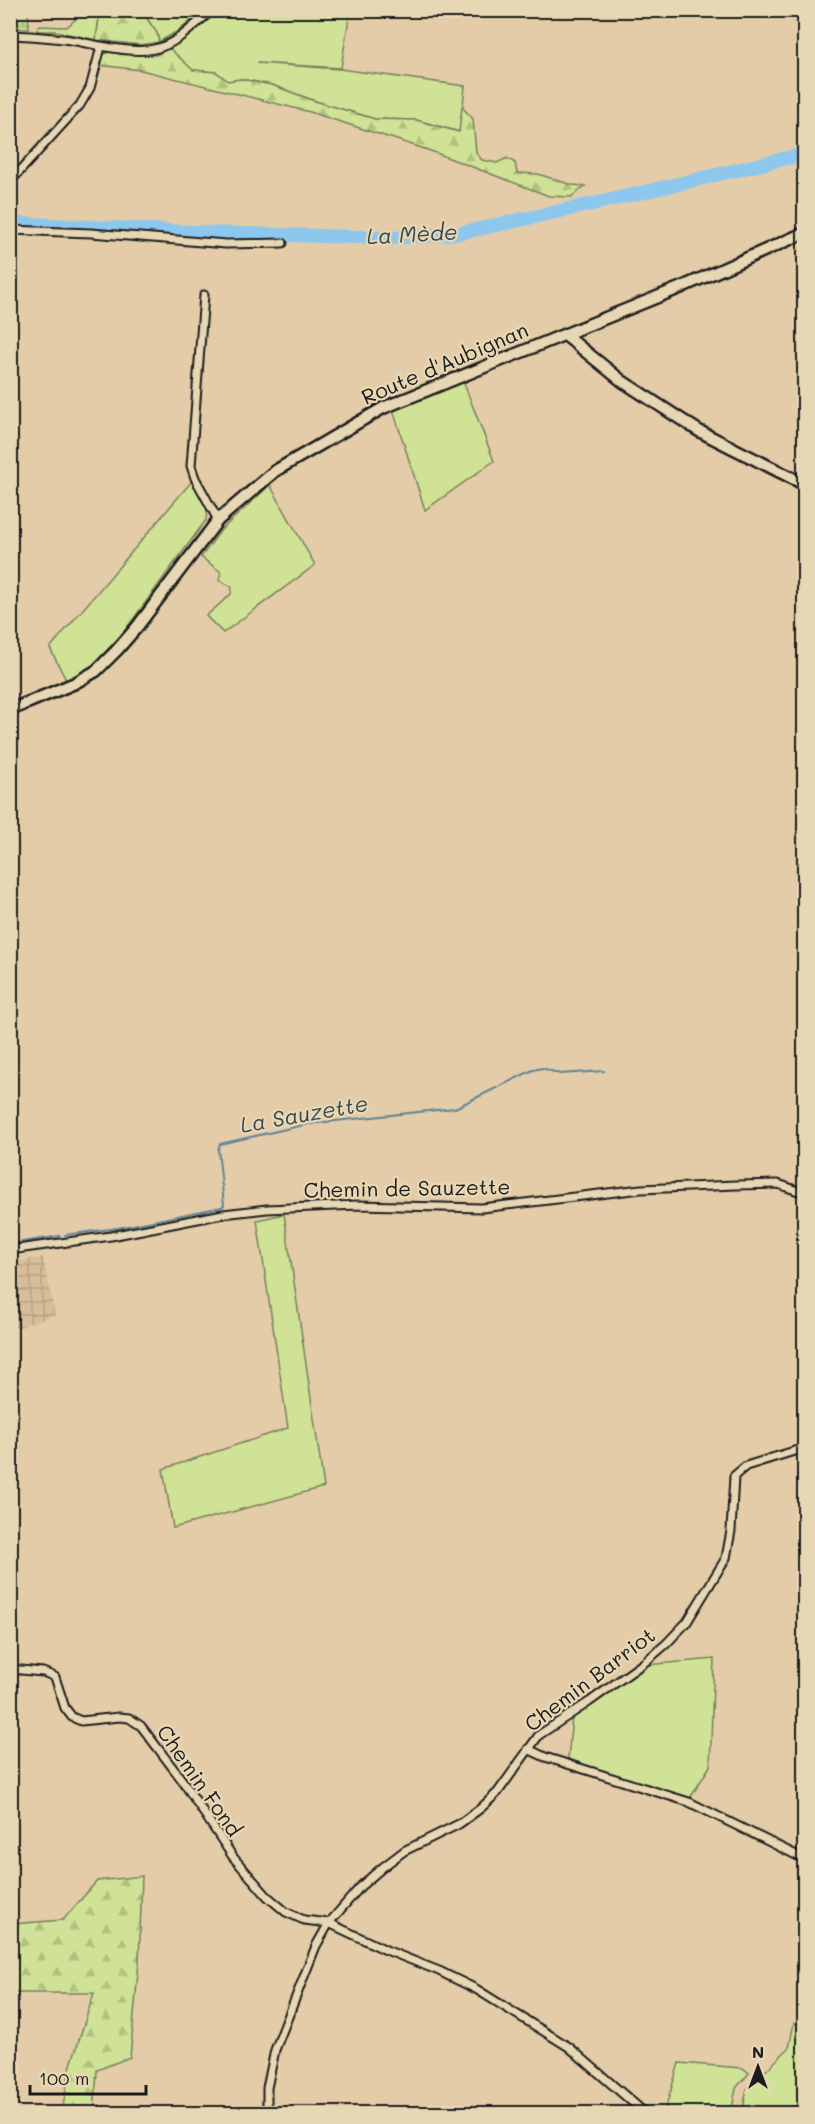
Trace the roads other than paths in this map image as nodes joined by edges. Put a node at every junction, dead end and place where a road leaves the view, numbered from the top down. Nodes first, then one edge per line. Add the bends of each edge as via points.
1 (212, 10) edge
2 (10, 35) edge
3 (100, 47) junction
4 (10, 182) edge
5 (10, 230) edge
6 (804, 232) edge
7 (283, 243) dead end
8 (204, 295) dead end
9 (565, 335) junction
10 (804, 484) edge
11 (218, 520) junction
12 (10, 710) edge
13 (804, 1193) edge
14 (10, 1250) edge
15 (804, 1448) edge
16 (10, 1670) edge
17 (528, 1749) junction
18 (804, 1859) edge
19 (328, 1923) junction
20 (267, 2114) edge
21 (646, 2114) edge

1 - 3 street via 169,44 155,49
2 - 3 street via 43,36
3 - 4 street via 90,88 80,105
5 - 7 street via 226,244
6 - 9 street, Route d'Aubignan
8 - 11 street via 191,466
9 - 10 street via 622,381 699,431
9 - 11 street, Route d'Aubignan via 383,408 275,471
11 - 12 street, Route d'Aubignan via 137,627 96,671
13 - 14 street, Chemin de Sauzette via 778,1184 745,1184 641,1189 482,1208 358,1205 267,1209
15 - 17 street, Chemin Barriot via 746,1466 734,1476 726,1558 687,1622 645,1662 539,1735
16 - 19 street, Chemin Fond via 55,1677 65,1708 81,1721 119,1717 141,1726 233,1857 267,1896 303,1920
17 - 18 street via 689,1802
17 - 19 street, Chemin Barriot via 498,1792 481,1808 459,1824 404,1851 361,1886
19 - 20 street, Chemin Barriot via 275,2050 267,2088
19 - 21 street via 439,1971 509,2008 569,2047

